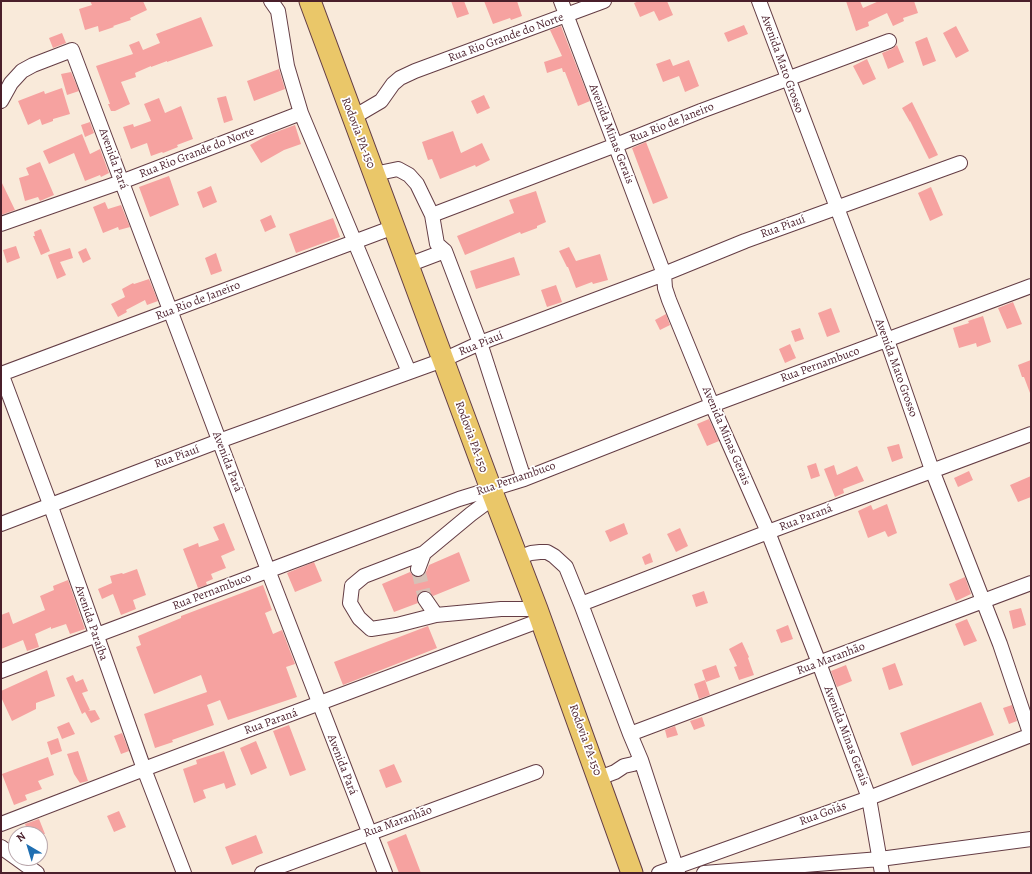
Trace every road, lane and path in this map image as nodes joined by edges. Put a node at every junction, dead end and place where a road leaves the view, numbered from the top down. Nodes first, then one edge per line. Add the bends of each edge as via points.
1 (271, 1) edge
2 (310, 1) edge
3 (561, 1) edge
4 (604, 1) edge
5 (759, 1) edge
6 (566, 16) junction
7 (889, 41) dead end
8 (788, 79) junction
9 (1, 101) edge
10 (301, 113) junction
11 (352, 118) junction
12 (616, 145) junction
13 (960, 163) dead end
14 (374, 174) junction
15 (121, 182) junction
16 (836, 208) junction
17 (432, 215) junction
18 (1, 224) edge
19 (394, 227) junction
20 (355, 242) junction
21 (445, 250) junction
22 (408, 265) junction
23 (664, 274) junction
24 (1031, 286) edge
25 (170, 312) junction
26 (887, 340) junction
27 (480, 343) junction
28 (443, 360) junction
29 (409, 372) junction
30 (1, 373) edge
31 (712, 406) junction
32 (1031, 434) edge
33 (219, 441) junction
34 (932, 470) junction
35 (524, 478) junction
36 (492, 493) junction
37 (50, 504) junction
38 (1, 524) edge
39 (768, 532) junction
40 (424, 553) junction
41 (517, 558) junction
42 (418, 569) tunnel mouth
43 (268, 570) junction
44 (1031, 583) edge
45 (425, 600) tunnel mouth
46 (983, 601) junction
47 (581, 604) junction
48 (539, 614) junction
49 (436, 615) junction
50 (96, 636) junction
51 (819, 663) junction
52 (1, 672) edge
53 (319, 704) junction
54 (630, 734) junction
55 (1031, 735) edge
56 (641, 760) junction
57 (144, 769) junction
58 (536, 772) dead end
59 (599, 778) junction
60 (869, 798) junction
61 (1, 824) edge
62 (369, 833) junction
63 (1031, 839) edge
64 (1, 848) edge
65 (880, 859) junction
66 (692, 861) junction
67 (678, 870) edge
68 (37, 873) edge
69 (184, 873) edge
70 (262, 873) edge
71 (385, 873) edge
72 (632, 873) edge
73 (659, 873) edge
74 (700, 873) edge
75 (704, 873) edge
76 (882, 873) edge

1 - 10 street via 278,11 287,66
2 - 11 highway, Rodovia PA-150
3 - 6 street, Avenida Minas Gerais
4 - 6 street, Rua Rio Grande do Norte
5 - 8 street, Avenida Mato Grosso
6 - 11 street, Rua Rio Grande do Norte via 400,78 381,101
6 - 12 street, Avenida Minas Gerais
7 - 8 street, Rua Rio de Janeiro
8 - 12 street, Rua Rio de Janeiro
8 - 16 street, Avenida Mato Grosso
9 - 15 street, Avenida Pará via 10,82 22,71 72,50
10 - 15 street, Rua Rio Grande do Norte
10 - 20 street
11 - 14 highway, Rodovia PA-150
12 - 17 street, Rua Rio de Janeiro
12 - 23 street, Avenida Minas Gerais
13 - 16 street, Rua Piauí
14 - 17 street via 398,169 409,175 417,184
14 - 19 highway, Rodovia PA-150
15 - 18 street, Rua Rio Grande do Norte
15 - 25 street, Avenida Pará
16 - 23 street, Rua Piauí
16 - 26 street, Avenida Mato Grosso
17 - 21 street via 437,244
19 - 20 street, Rua Rio de Janeiro
19 - 22 highway, Rodovia PA-150
20 - 25 street, Rua Rio de Janeiro
20 - 29 street
21 - 22 street
21 - 27 street
22 - 28 highway, Rodovia PA-150
23 - 27 street, Rua Piauí
23 - 31 street, Avenida Minas Gerais via 669,300
24 - 26 street, Rua Pernambuco
25 - 30 street, Rua Rio de Janeiro
25 - 33 street, Avenida Pará
26 - 31 street, Rua Pernambuco
26 - 34 street, Avenida Mato Grosso
27 - 28 street, Rua Piauí
27 - 35 street
28 - 29 street, Rua Piauí
28 - 36 highway, Rodovia PA-150
29 - 33 street, Rua Piauí
30 - 37 street, Avenida Paraíba
31 - 35 street, Rua Pernambuco
31 - 39 street, Avenida Minas Gerais
32 - 34 street, Rua Paraná
33 - 37 street, Rua Piauí
33 - 43 street, Avenida Pará
34 - 39 street, Rua Paraná
34 - 46 street, Avenida Mato Grosso
35 - 36 street, Rua Pernambuco
36 - 40 street
36 - 41 highway, Rodovia PA-150
36 - 43 street, Rua Pernambuco via 459,499
37 - 38 street, Rua Piauí
37 - 50 street, Avenida Paraíba
39 - 47 street, Rua Paraná
39 - 51 street, Avenida Minas Gerais
40 - 42 street
40 - 49 street via 364,576 352,586 350,603 358,618 371,629
41 - 47 street via 540,552 554,556 566,567
41 - 48 highway, Rodovia PA-150
43 - 50 street, Rua Pernambuco
43 - 53 street, Avenida Pará
44 - 46 street, Rua Maranhão
45 - 49 street
46 - 51 street, Rua Maranhão
46 - 55 street, Avenida Mato Grosso
47 - 54 street
48 - 49 street via 501,609
48 - 53 street, Rua Paraná
48 - 59 highway, Rodovia PA-150
50 - 52 street, Rua Pernambuco
50 - 57 street, Avenida Paraíba
51 - 54 street, Rua Maranhão
51 - 60 street, Avenida Minas Gerais
53 - 57 street, Rua Paraná
53 - 62 street, Avenida Pará
54 - 56 street
55 - 60 street, Rua Goiás
56 - 59 street
56 - 67 street
57 - 61 street, Rua Paraná
57 - 69 street, Avenida Paraíba
58 - 62 street, Rua Maranhão
59 - 72 highway, Rodovia PA-150
60 - 65 street, Avenida Minas Gerais
60 - 66 street, Rua Goiás
62 - 70 street, Rua Maranhão
62 - 71 street, Avenida Pará
63 - 65 street
64 - 68 street
65 - 75 street
65 - 76 street, Avenida Minas Gerais
66 - 67 street, Rua Goiás
66 - 74 street
67 - 73 street, Rua Goiás

